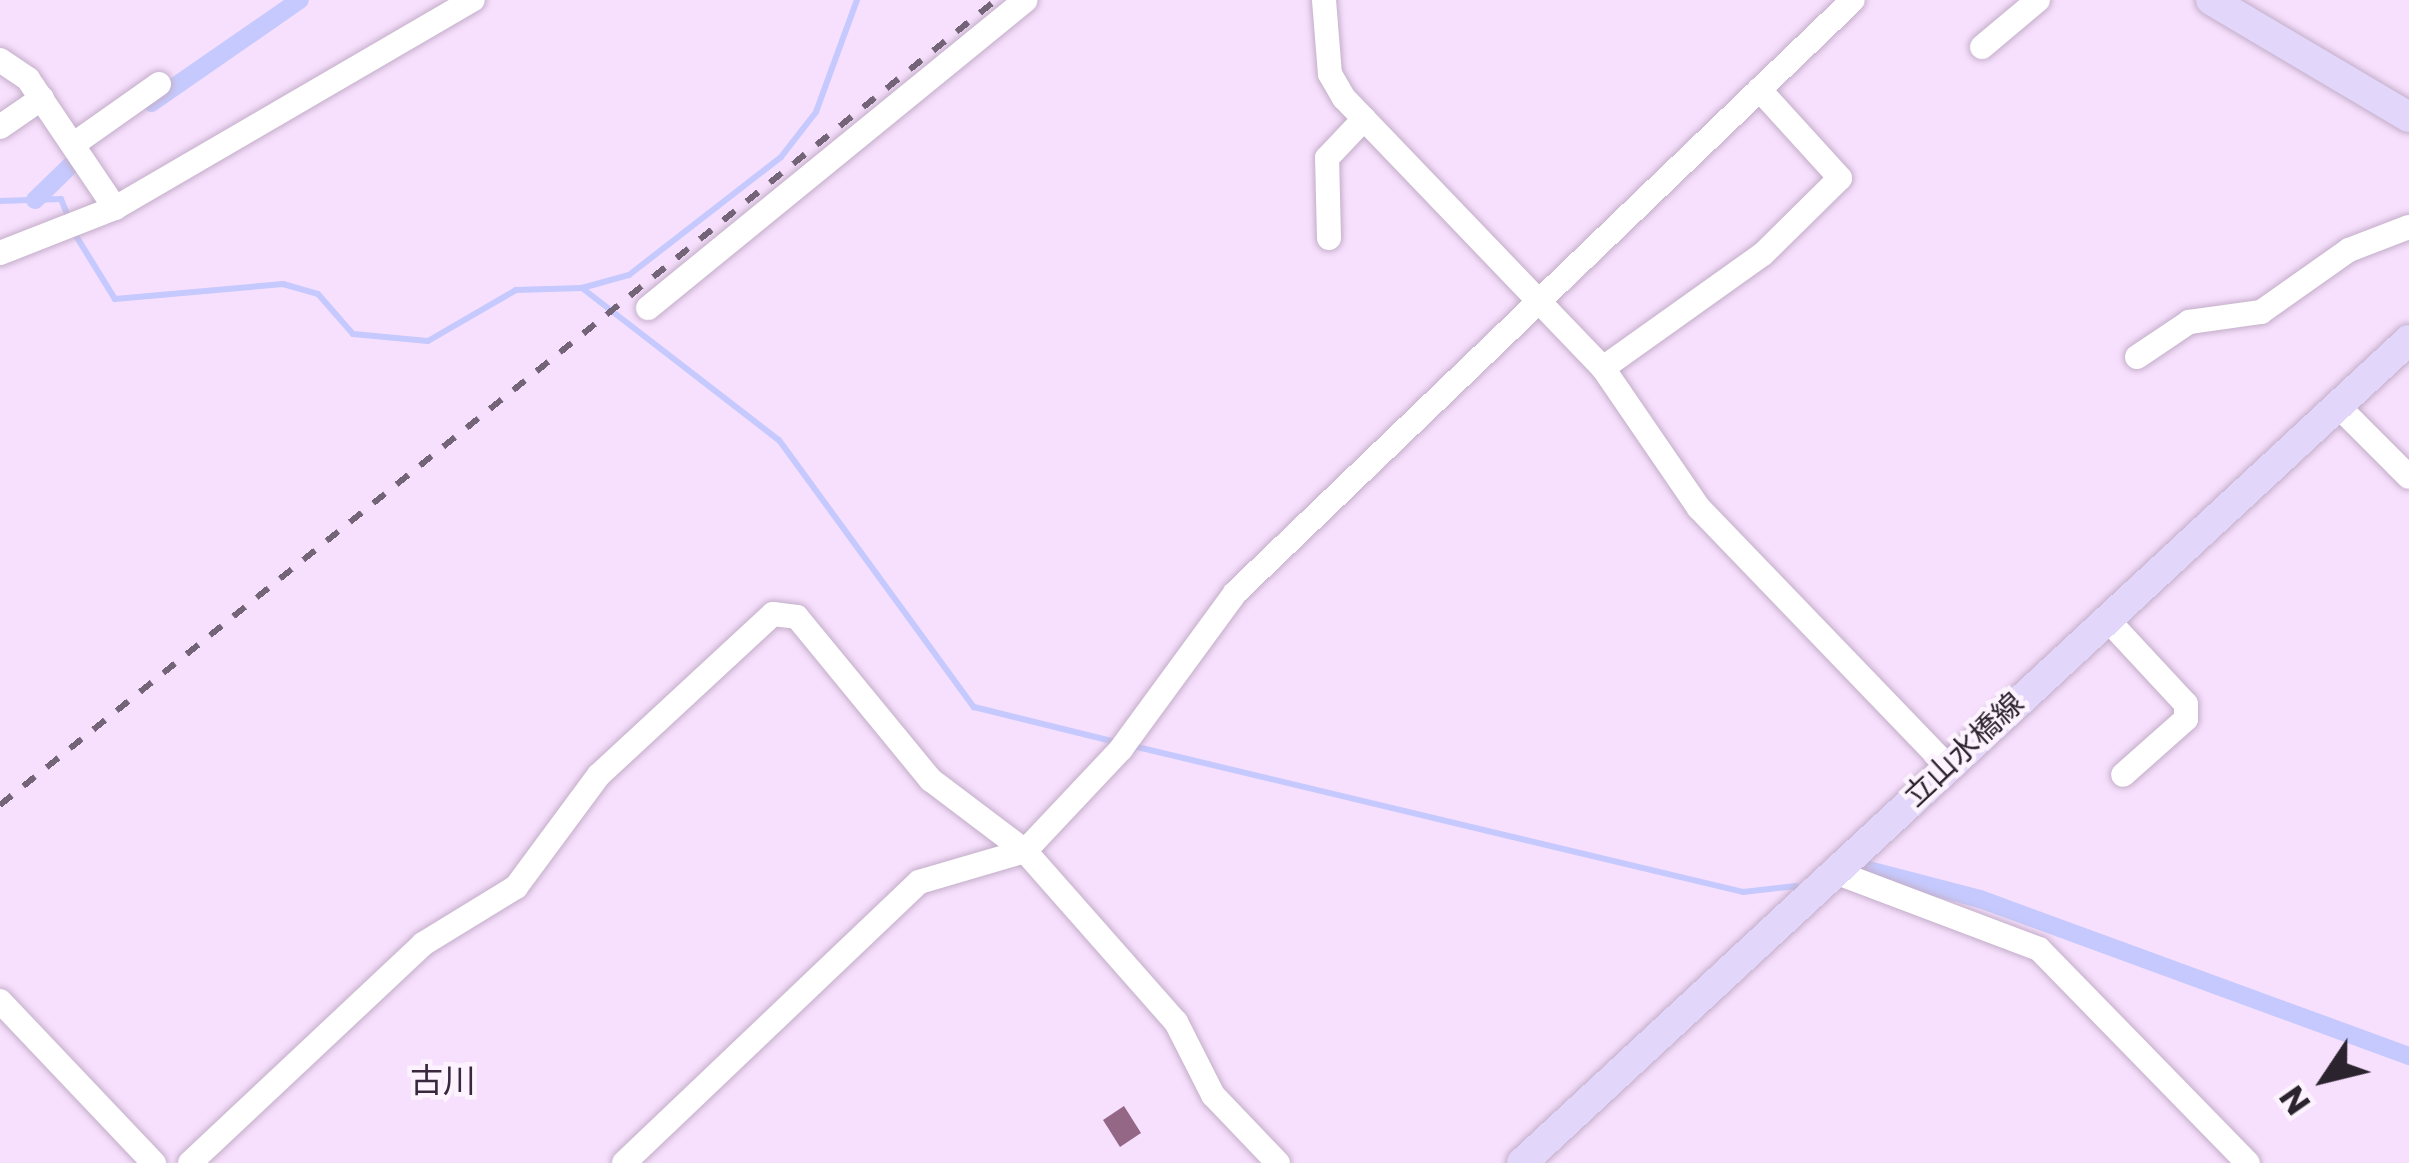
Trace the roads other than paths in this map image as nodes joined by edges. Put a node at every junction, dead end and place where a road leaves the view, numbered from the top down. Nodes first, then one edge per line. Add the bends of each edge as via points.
1 (473, 0) edge
2 (1025, 0) edge
3 (1324, 0) edge
4 (1853, 0) edge
5 (2038, 0) edge
6 (2211, 0) edge
7 (1982, 47) dead end
8 (0, 61) edge
9 (160, 84) dead end
10 (1759, 89) junction
11 (42, 98) junction
12 (2409, 117) edge
13 (1364, 119) junction
14 (0, 127) edge
15 (74, 143) junction
16 (115, 208) junction
17 (2409, 227) edge
18 (1329, 238) dead end
19 (0, 254) edge
20 (1536, 301) junction
21 (648, 308) dead end
22 (2409, 340) edge
23 (2137, 356) dead end
24 (1603, 368) junction
25 (2338, 406) junction
26 (2409, 477) edge
27 (2106, 618) junction
28 (1946, 765) junction
29 (2123, 776) dead end
30 (1025, 851) junction
31 (1835, 872) junction
32 (0, 1000) edge
33 (154, 1163) edge
34 (190, 1163) edge
35 (625, 1163) edge
36 (1277, 1163) edge
37 (1522, 1163) edge
38 (2248, 1163) edge

1 - 16 street
2 - 21 street
3 - 13 street via 1330,74
4 - 10 street
5 - 7 street
6 - 12 main road
8 - 11 street
9 - 15 street
10 - 20 street
10 - 24 street via 1840,178 1763,254
11 - 14 street
11 - 15 street
13 - 18 street via 1328,158
13 - 20 street
15 - 16 street
16 - 19 street
17 - 23 street via 2349,250 2260,313 2189,322
20 - 24 street
20 - 30 street via 1235,593 1121,749
22 - 25 main road, 立山水橋線
24 - 28 street via 1699,508
25 - 26 street
25 - 27 main road, 立山水橋線
27 - 28 main road, 立山水橋線
27 - 29 street via 2186,704 2186,718
28 - 31 main road, 立山水橋線
30 - 34 street via 931,780 797,617 773,614 598,775 516,887 423,944
30 - 35 street via 919,882
30 - 36 street via 1176,1022 1213,1095
31 - 37 main road, 立山水橋線
31 - 38 street via 2039,949
32 - 33 street

